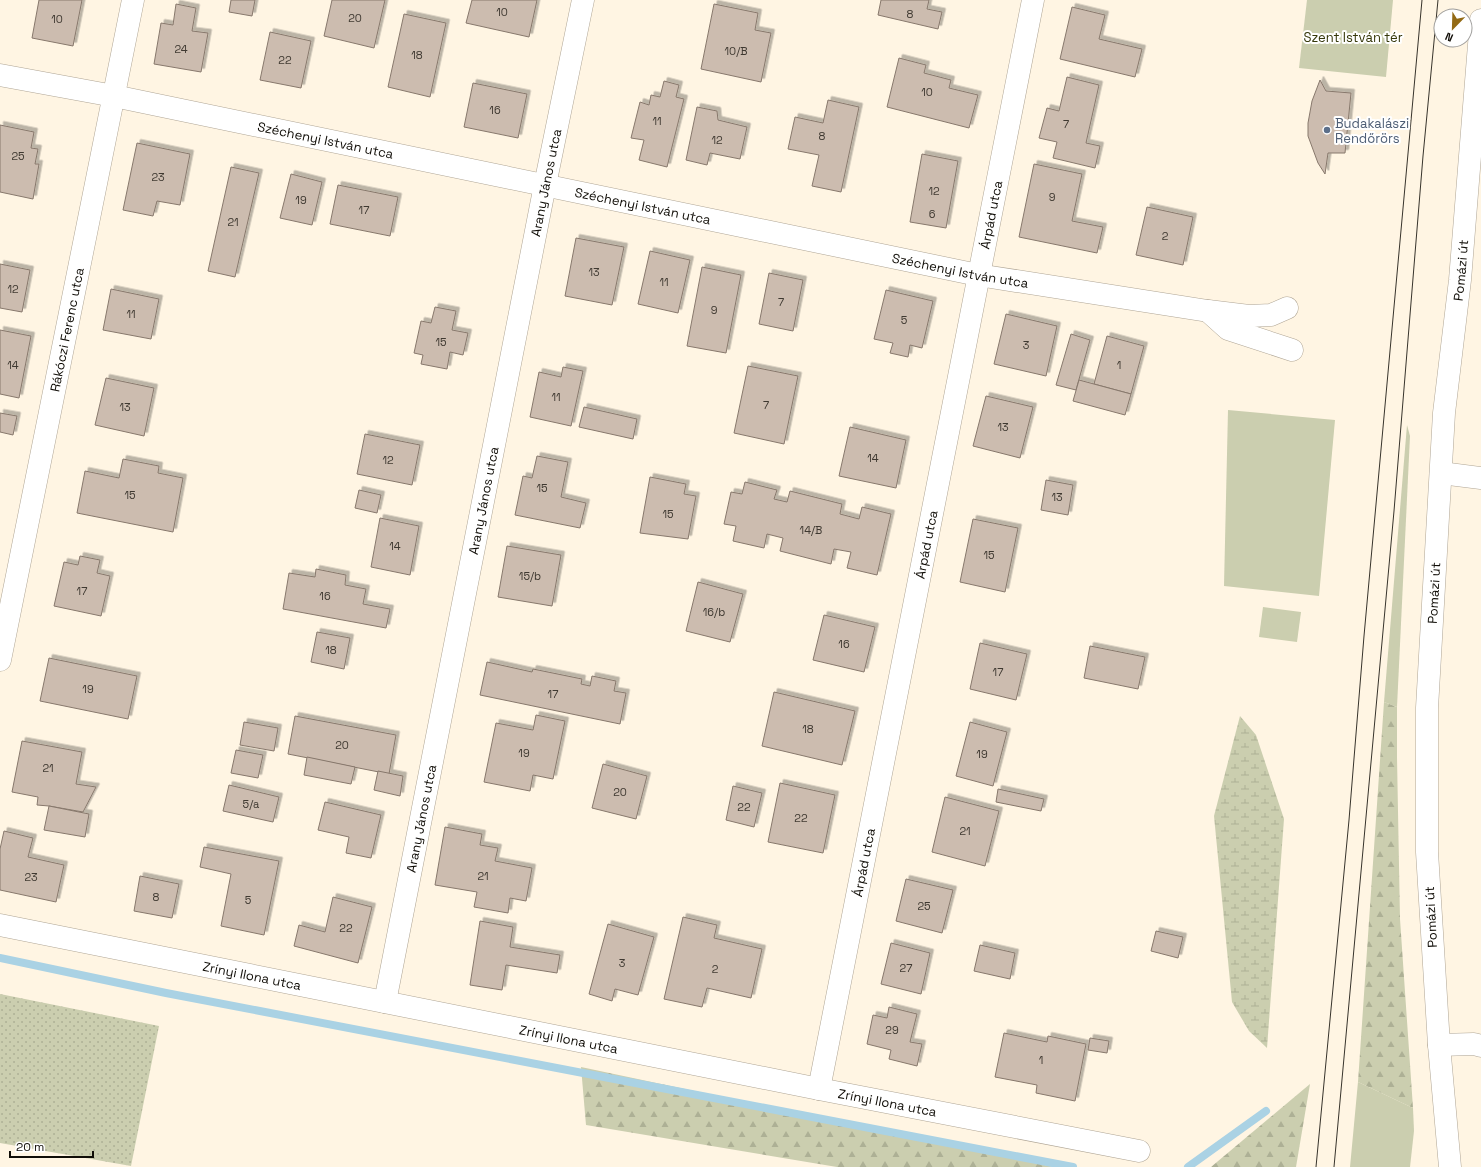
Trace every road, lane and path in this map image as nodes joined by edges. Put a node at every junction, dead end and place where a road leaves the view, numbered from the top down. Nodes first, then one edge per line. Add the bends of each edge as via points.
1 (133, 0) edge
2 (583, 0) edge
3 (1033, 0) edge
4 (1481, 20) edge
5 (0, 76) edge
6 (114, 96) junction
7 (545, 185) junction
8 (978, 275) junction
9 (1287, 308) dead end
10 (1208, 311) junction
11 (1292, 350) dead end
12 (1441, 474) junction
13 (1481, 478) edge
14 (0, 660) edge
15 (0, 925) edge
16 (385, 1002) junction
17 (1439, 1045) junction
18 (1481, 1046) edge
19 (819, 1089) junction
20 (1139, 1151) dead end
21 (1450, 1167) edge

1 - 6 street, Rákóczi Ferenc utca
2 - 7 street, Arany János utca
3 - 8 street, Árpád utca
4 - 12 street, Pomázi út via 1460,280 1444,413
5 - 6 street, Széchenyi István utca
6 - 7 street, Széchenyi István utca
6 - 14 street, Rákóczi Ferenc utca
7 - 8 street, Széchenyi István utca
7 - 16 street, Arany János utca
8 - 10 street, Széchenyi István utca
8 - 19 street, Árpád utca
9 - 10 street, Széchenyi István utca via 1271,315 1249,316
10 - 11 street via 1228,329
12 - 13 street
12 - 17 street, Pomázi út via 1426,708 1427,852
15 - 16 street, Zrínyi Ilona utca
16 - 19 street, Zrínyi Ilona utca
17 - 18 street
17 - 21 street, Pomázi út
19 - 20 street, Zrínyi Ilona utca

